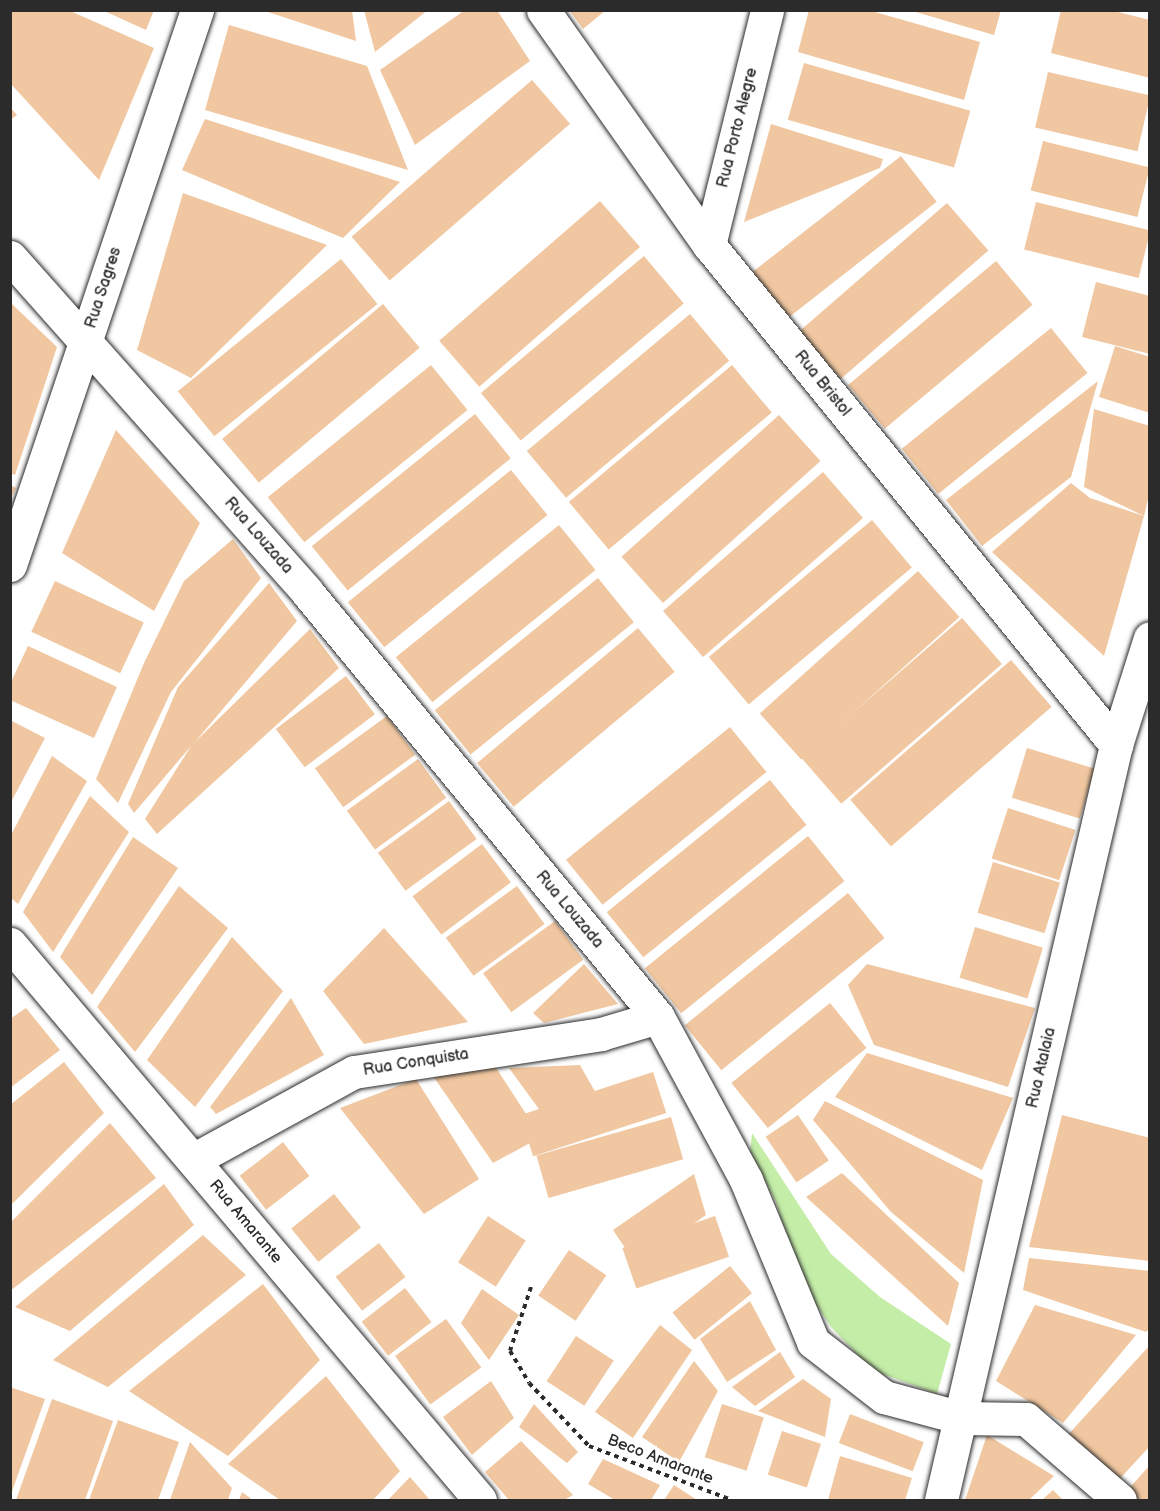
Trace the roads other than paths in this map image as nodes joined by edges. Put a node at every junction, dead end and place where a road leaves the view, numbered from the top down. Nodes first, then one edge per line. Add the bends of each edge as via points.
1 (197, 10) edge
2 (543, 10) edge
3 (767, 10) edge
4 (709, 245) junction
5 (10, 257) edge
6 (86, 342) junction
7 (10, 565) edge
8 (1149, 638) edge
9 (1116, 745) junction
10 (10, 944) edge
11 (658, 1017) junction
12 (193, 1160) junction
13 (962, 1418) junction
14 (480, 1500) edge
15 (940, 1500) edge
16 (1120, 1500) edge

1 - 6 street, Rua Sagres
2 - 4 street, Rua Bristol
3 - 4 street, Rua Porto Alegre
4 - 9 street, Rua Bristol
5 - 6 street, Rua Louzada
6 - 7 street, Rua Sagres
6 - 11 street, Rua Louzada via 307,592
8 - 9 street, Rua Atalaia
9 - 13 street, Rua Atalaia
10 - 12 street, Rua Amarante
11 - 12 street, Rua Conquista via 601,1034 354,1072
11 - 13 street, Rua Louzada via 746,1180 813,1342 884,1397
12 - 14 street, Rua Amarante
13 - 15 street, Rua Atalaia
13 - 16 street, Rua Louzada via 1026,1419

